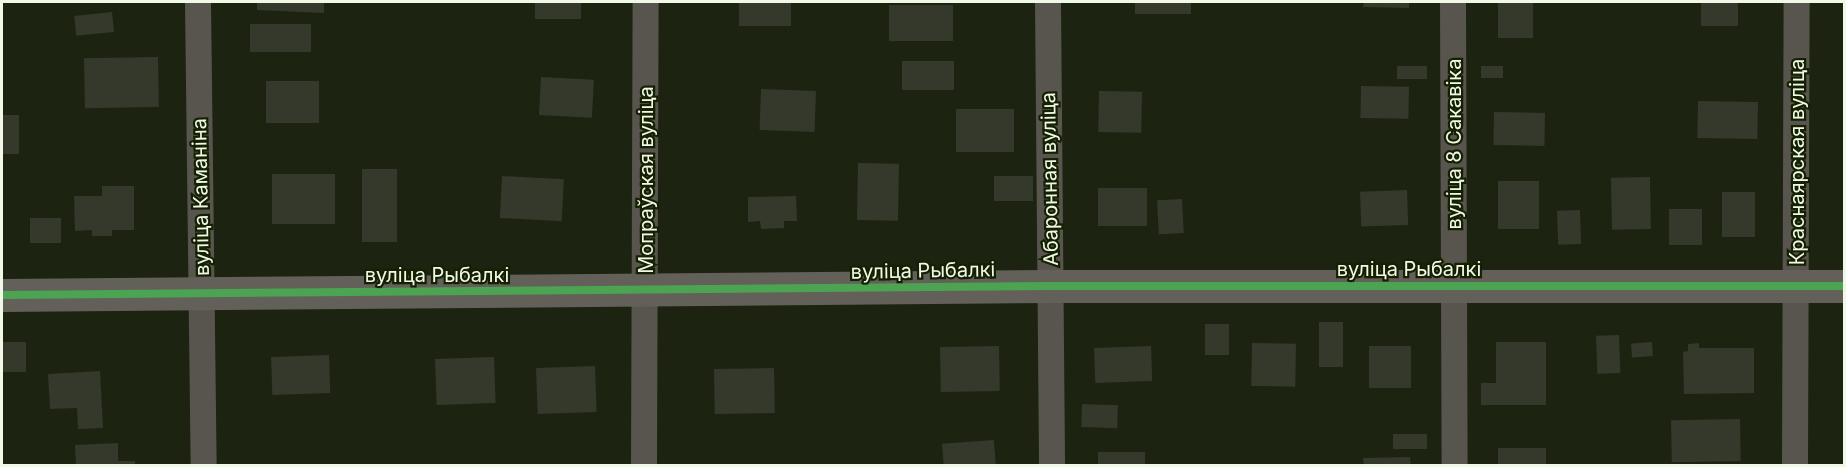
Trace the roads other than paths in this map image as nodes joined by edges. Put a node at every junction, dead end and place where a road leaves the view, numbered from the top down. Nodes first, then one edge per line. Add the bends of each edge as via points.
1 (198, 2) edge
2 (646, 2) edge
3 (1048, 2) edge
4 (1453, 2) edge
5 (1797, 2) edge
6 (1455, 285) junction
7 (1052, 286) junction
8 (1796, 286) junction
9 (1845, 286) edge
10 (646, 290) junction
11 (203, 293) junction
12 (2, 295) edge
13 (204, 465) edge
14 (644, 465) edge
15 (1052, 465) edge
16 (1455, 465) edge
17 (1795, 465) edge

1 - 11 street, вуліца Каманіна
2 - 10 street, Мопраўская вуліца
3 - 7 street, Абаронная вуліца
4 - 6 street, вуліца 8 Сакавіка
5 - 8 street, Краснаярская вуліца
6 - 7 street, вуліца Рыбалкі
6 - 8 street, вуліца Рыбалкі
6 - 16 street, вуліца 8 Сакавіка
7 - 10 street, вуліца Рыбалкі
7 - 15 street, Абаронная вуліца
8 - 9 street, вуліца Рыбалкі
8 - 17 street, Краснаярская вуліца
10 - 11 street, вуліца Рыбалкі
10 - 14 street, Мопраўская вуліца
11 - 12 street, вуліца Рыбалкі
11 - 13 street, вуліца Каманіна

